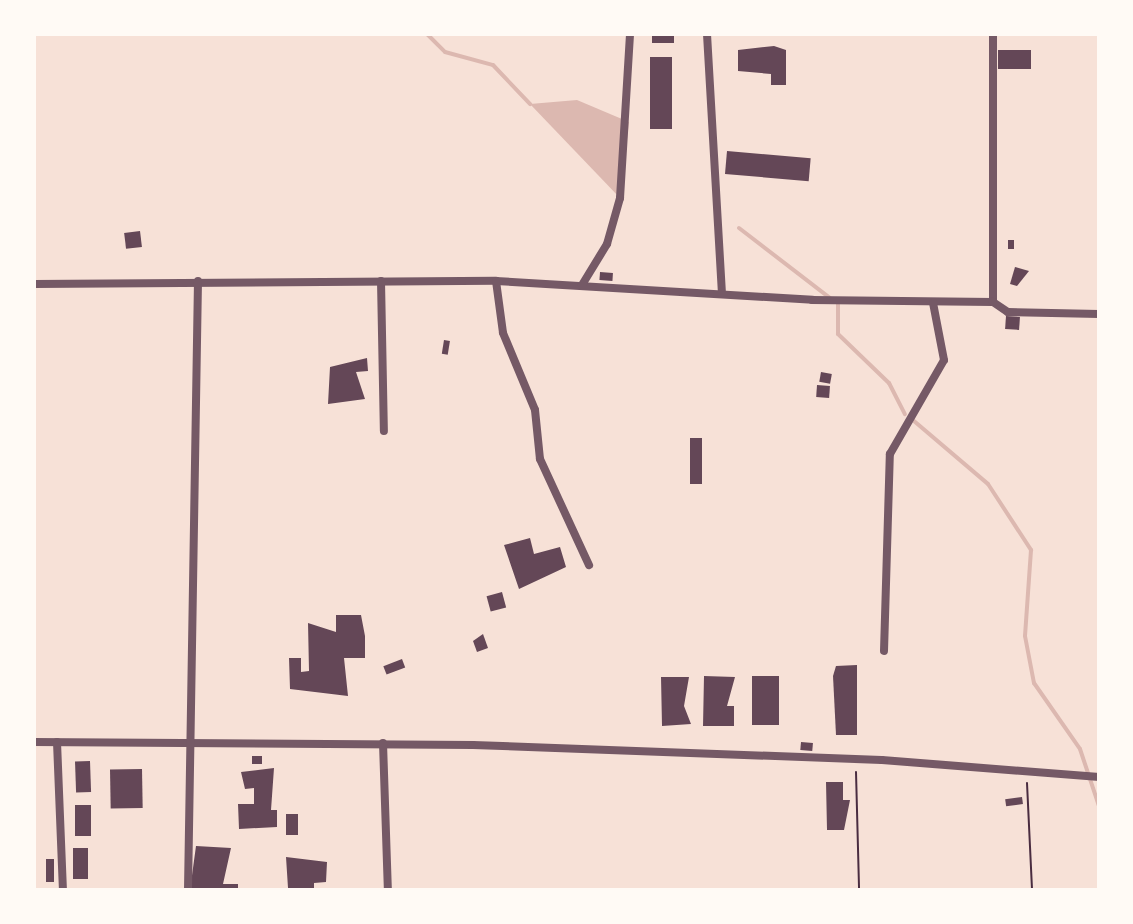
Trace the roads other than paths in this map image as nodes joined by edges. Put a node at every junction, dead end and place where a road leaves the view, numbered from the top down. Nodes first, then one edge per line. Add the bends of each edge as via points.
1 (630, 34) edge
2 (707, 34) edge
3 (993, 34) edge
4 (198, 281) junction
5 (381, 281) junction
6 (496, 281) junction
7 (34, 284) edge
8 (582, 285) junction
9 (722, 291) junction
10 (993, 302) junction
11 (933, 303) junction
12 (1099, 314) edge
13 (384, 431) dead end
14 (589, 565) dead end
15 (884, 651) dead end
16 (188, 741) junction
17 (34, 742) edge
18 (57, 742) junction
19 (383, 743) junction
20 (1099, 777) edge
21 (63, 890) edge
22 (188, 890) edge
23 (388, 890) edge

1 - 8 street via 620,198 607,244
2 - 9 street
3 - 10 street
4 - 5 street
4 - 7 street
4 - 16 street via 196,711
5 - 6 street
5 - 13 street
6 - 8 street
6 - 14 street via 503,333 535,410 540,459
8 - 9 street
9 - 11 street
10 - 11 street
10 - 12 street via 1008,312
11 - 15 street via 944,360 890,454
16 - 18 street
16 - 19 street
16 - 22 street
17 - 18 street
18 - 21 street
19 - 20 street via 857,759
19 - 23 street

